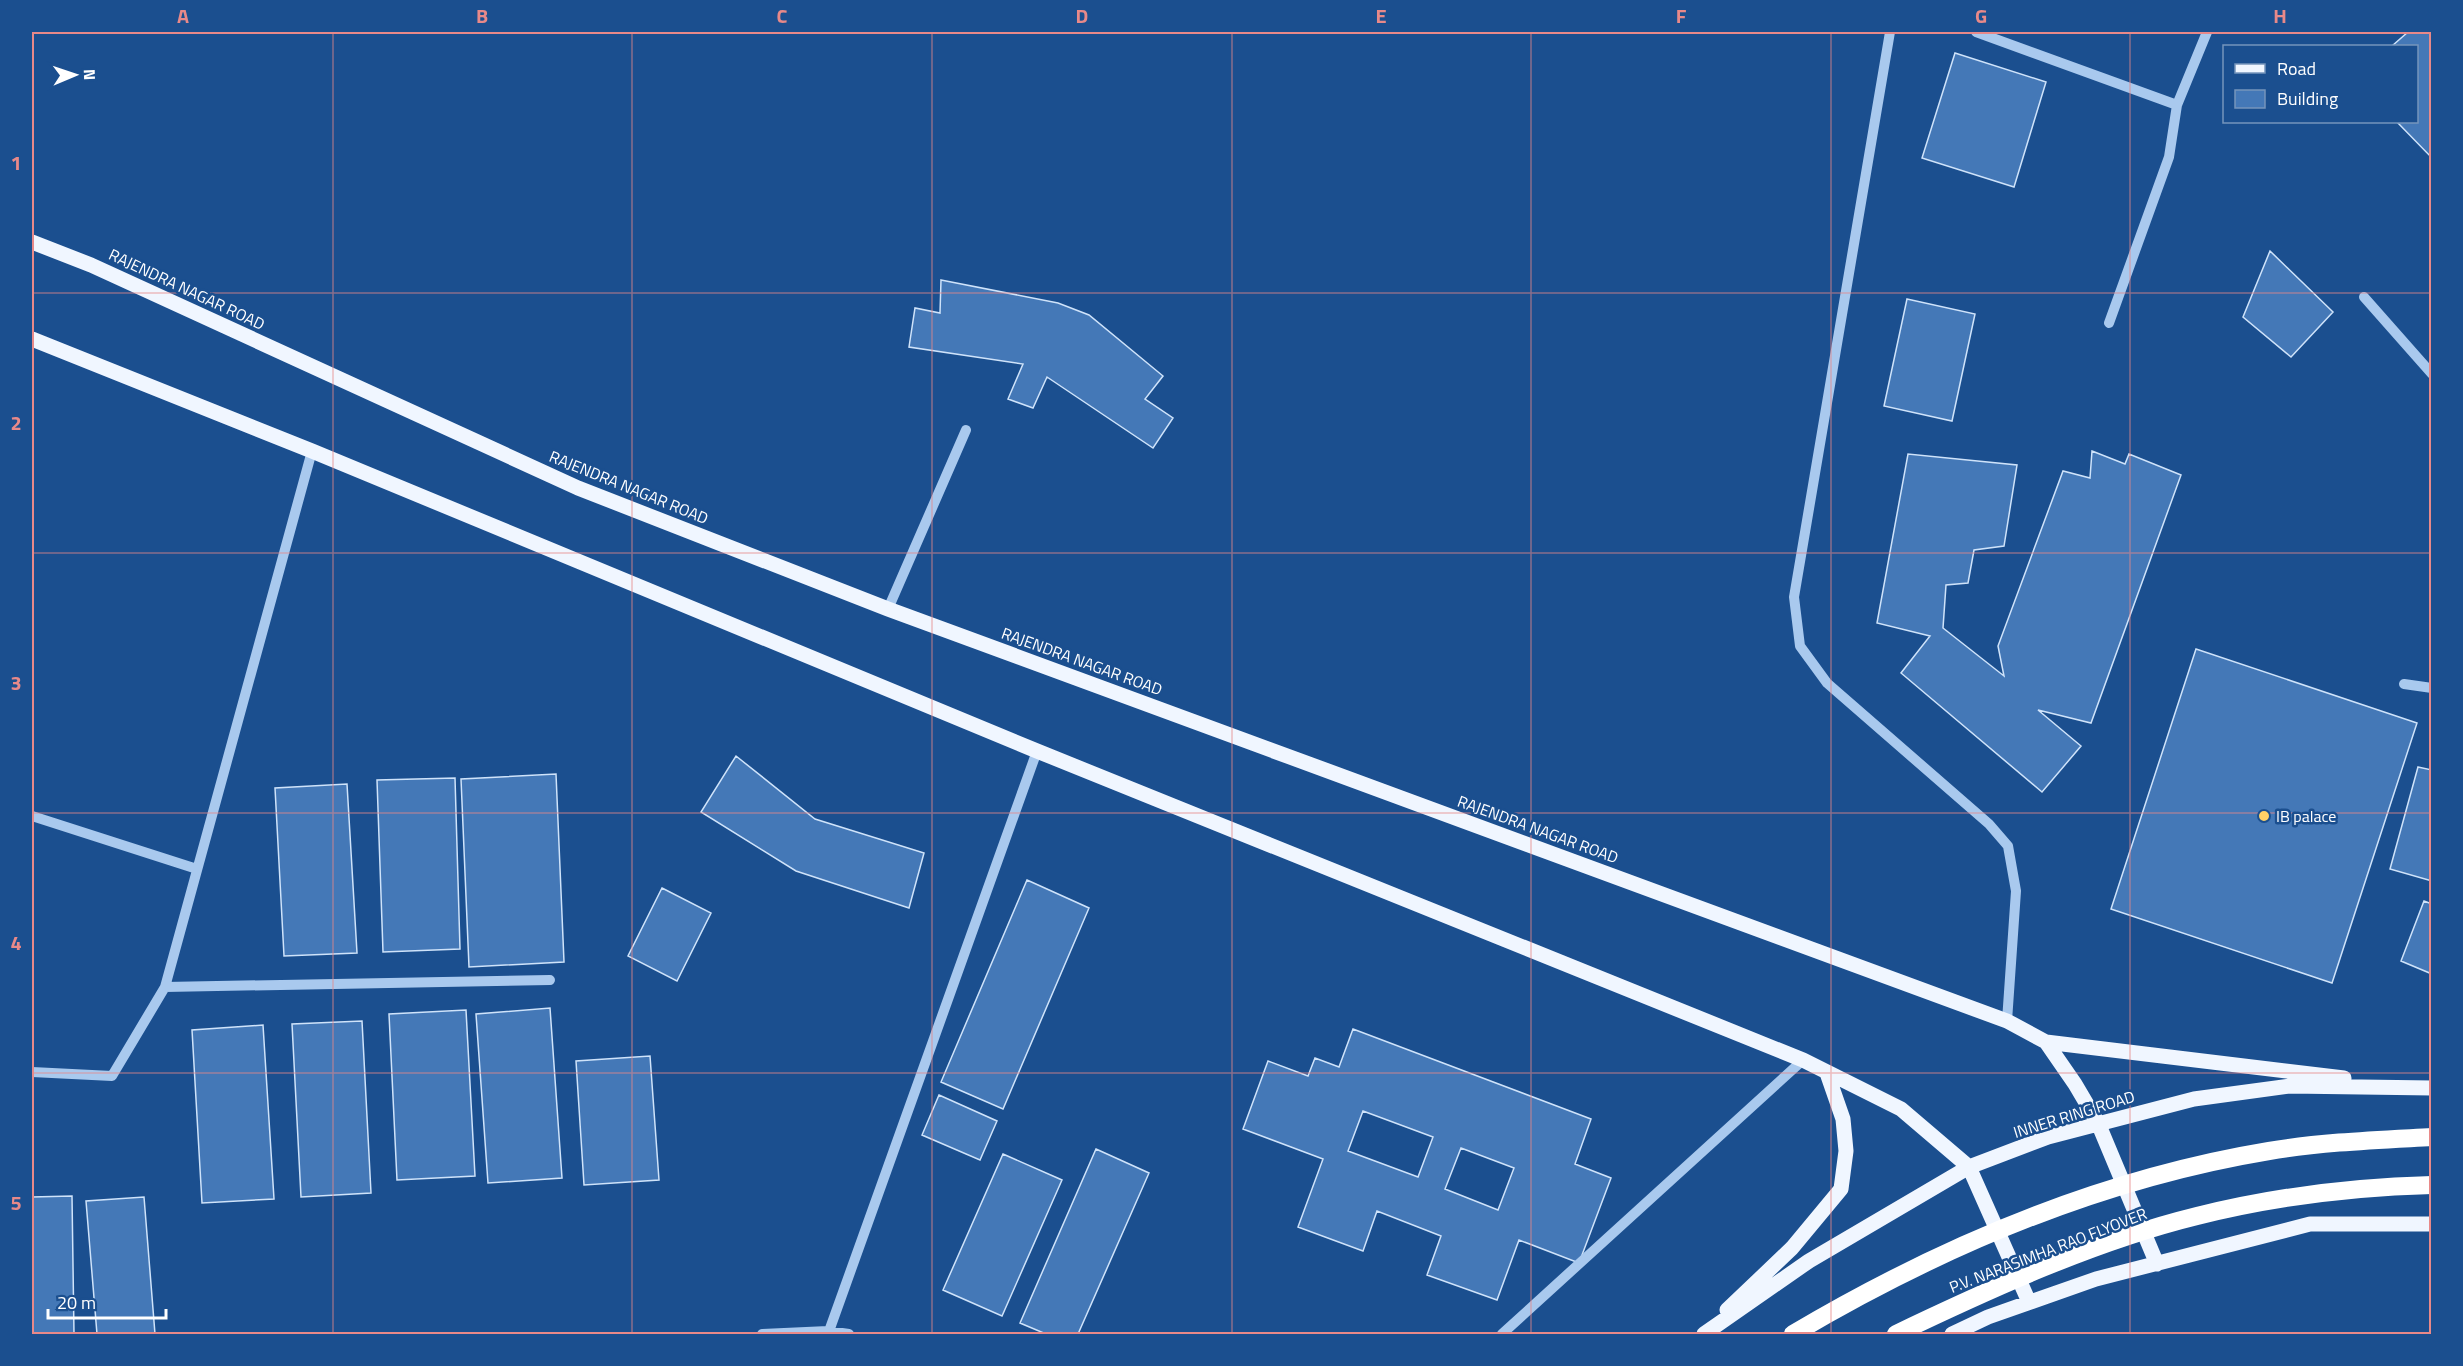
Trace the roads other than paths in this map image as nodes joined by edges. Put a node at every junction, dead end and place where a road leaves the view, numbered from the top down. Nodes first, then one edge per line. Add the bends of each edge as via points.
1 (1890, 32) edge
2 (1976, 32) edge
3 (2207, 32) edge
4 (2177, 105) junction
5 (32, 242) edge
6 (2364, 297) dead end
7 (2109, 323) dead end
8 (32, 339) edge
9 (2432, 374) edge
10 (966, 430) dead end
11 (312, 451) junction
12 (888, 609) junction
13 (2404, 684) dead end
14 (2432, 688) edge
15 (1037, 751) junction
16 (32, 816) edge
17 (197, 869) junction
18 (550, 980) dead end
19 (165, 987) junction
20 (2007, 1021) junction
21 (2046, 1042) junction
22 (1803, 1060) junction
23 (32, 1072) edge
24 (1827, 1073) junction
25 (2425, 1087) edge
26 (2097, 1124) junction
27 (2432, 1137) edge
28 (1969, 1167) junction
29 (2432, 1185) edge
30 (2432, 1224) edge
31 (2157, 1264) junction
32 (2029, 1302) junction
33 (828, 1333) edge
34 (762, 1335) edge
35 (849, 1335) edge
36 (1502, 1335) edge
37 (1703, 1335) edge
38 (1792, 1335) edge
39 (1896, 1335) edge
40 (1952, 1335) edge

1 - 20 street via 1794,597 1800,646 1827,683 1989,824 2008,846 2016,891
2 - 4 street
3 - 4 street
4 - 7 street via 2169,157
5 - 12 main road, RAJENDRA NAGAR ROAD via 91,265 578,488
6 - 9 street
8 - 11 main road
10 - 12 street
11 - 15 main road
11 - 17 street
12 - 20 main road, RAJENDRA NAGAR ROAD
13 - 14 street
15 - 22 main road
15 - 33 street
16 - 17 street
17 - 19 street
18 - 19 street
19 - 23 street via 112,1076
20 - 21 main road, RAJENDRA NAGAR ROAD
21 - 25 main road
21 - 26 main road, RAJENDRA NAGAR ROAD
22 - 24 main road
22 - 36 street
24 - 28 main road via 1901,1109
24 - 37 main road via 1843,1119 1841,1189 1792,1248
25 - 26 main road, INNER RING ROAD via 2290,1086 2194,1099
26 - 28 main road, INNER RING ROAD via 2048,1137
26 - 31 main road, RAJENDRA NAGAR ROAD
27 - 38 highway, P.V. NARASIMHA RAO FLYOVER, bridge via 2269,1151 2103,1191 2019,1221 1940,1256 1858,1296
28 - 32 main road
28 - 37 main road, INNER RING ROAD via 1809,1261
29 - 39 highway, P.V. NARASIMHA RAO FLYOVER, bridge via 2372,1186 2196,1216 2041,1269
30 - 31 main road via 2310,1224
31 - 32 main road
32 - 40 main road
33 - 34 street
33 - 35 street

